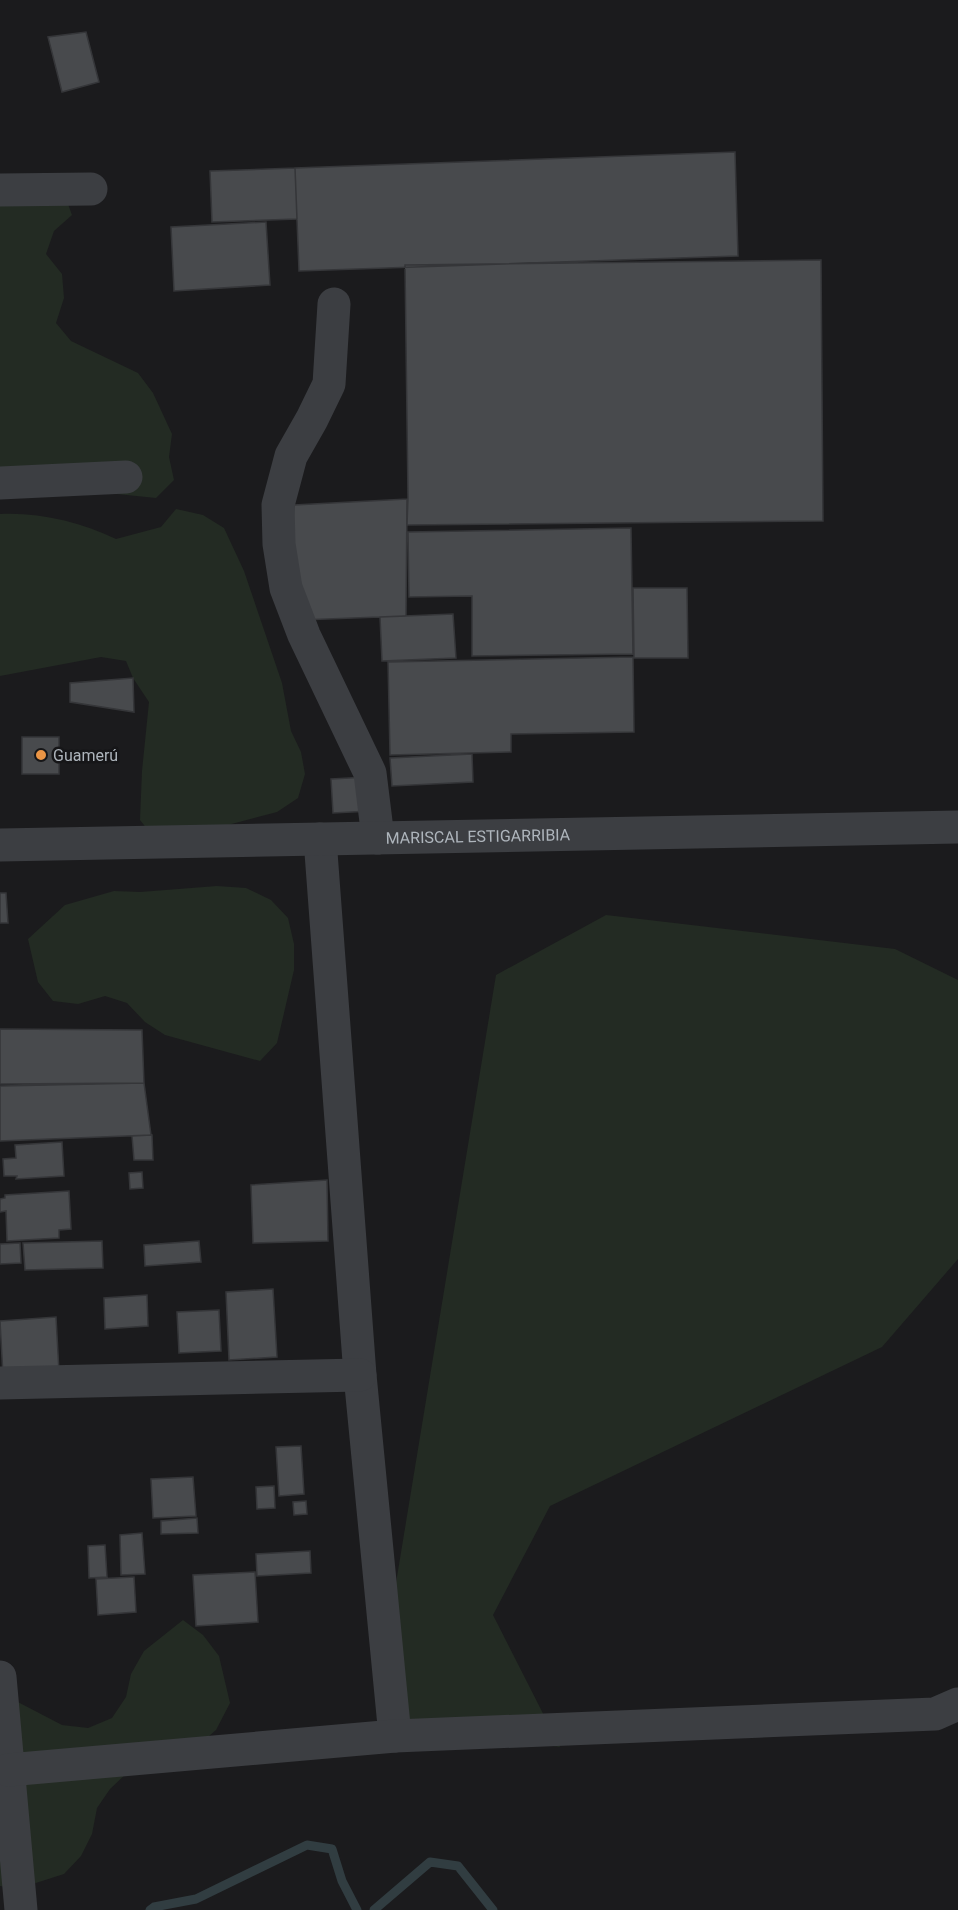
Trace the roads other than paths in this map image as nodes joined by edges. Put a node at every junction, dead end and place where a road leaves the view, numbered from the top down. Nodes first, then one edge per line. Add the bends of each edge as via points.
1 (91, 189) dead end
2 (0, 190) edge
3 (334, 304) dead end
4 (126, 477) dead end
5 (0, 483) edge
6 (958, 827) edge
7 (378, 838) junction
8 (320, 839) junction
9 (0, 845) edge
10 (360, 1375) junction
11 (0, 1383) edge
12 (0, 1677) edge
13 (958, 1704) edge
14 (395, 1736) junction
15 (8, 1770) junction
16 (21, 1910) edge

1 - 2 street
3 - 7 street via 329,384 291,456 278,505 279,544 286,588 304,635 370,773
4 - 5 street
6 - 7 street, MARISCAL ESTIGARRIBIA
7 - 8 street, MARISCAL ESTIGARRIBIA
8 - 9 street, MARISCAL ESTIGARRIBIA
8 - 10 street
10 - 11 street
10 - 14 street
12 - 15 street
13 - 14 street via 935,1714
14 - 15 street
15 - 16 street

